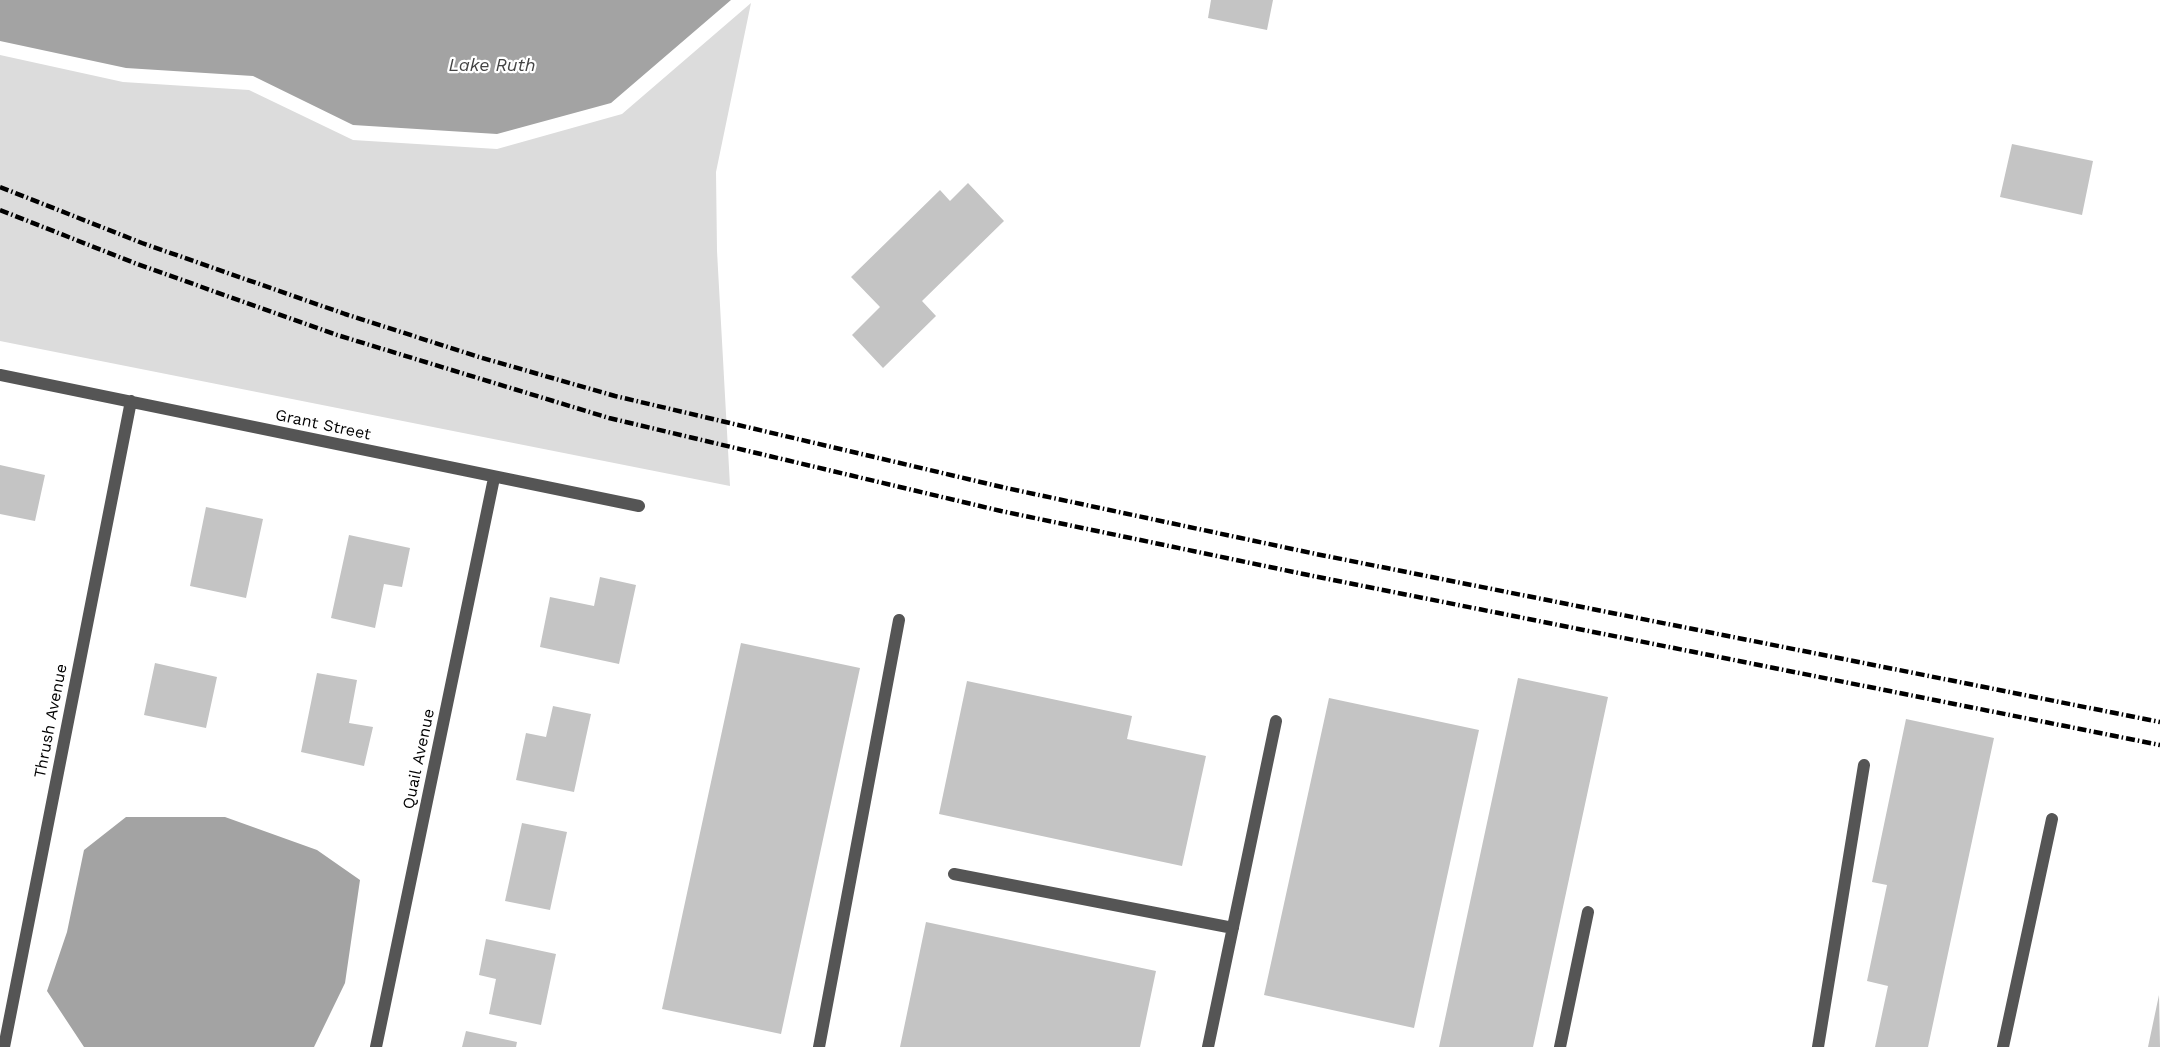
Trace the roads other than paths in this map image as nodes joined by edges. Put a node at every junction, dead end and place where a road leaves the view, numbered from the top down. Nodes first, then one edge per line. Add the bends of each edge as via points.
1 (0, 375) edge
2 (131, 401) junction
3 (494, 478) junction
4 (639, 506) dead end
5 (899, 620) dead end
6 (1276, 721) dead end
7 (1864, 765) dead end
8 (2052, 819) dead end
9 (954, 874) dead end
10 (1588, 912) dead end
11 (1233, 928) junction
12 (4, 1047) edge
13 (376, 1047) edge
14 (819, 1047) edge
15 (1208, 1047) edge
16 (1560, 1047) edge
17 (1818, 1047) edge
18 (2003, 1047) edge

1 - 2 street, Grant Street
2 - 3 street, Grant Street
2 - 12 street, Thrush Avenue
3 - 4 street, Grant Street
3 - 13 street, Quail Avenue
5 - 14 street
6 - 11 street
7 - 17 street
8 - 18 street
9 - 11 street
10 - 16 street
11 - 15 street

